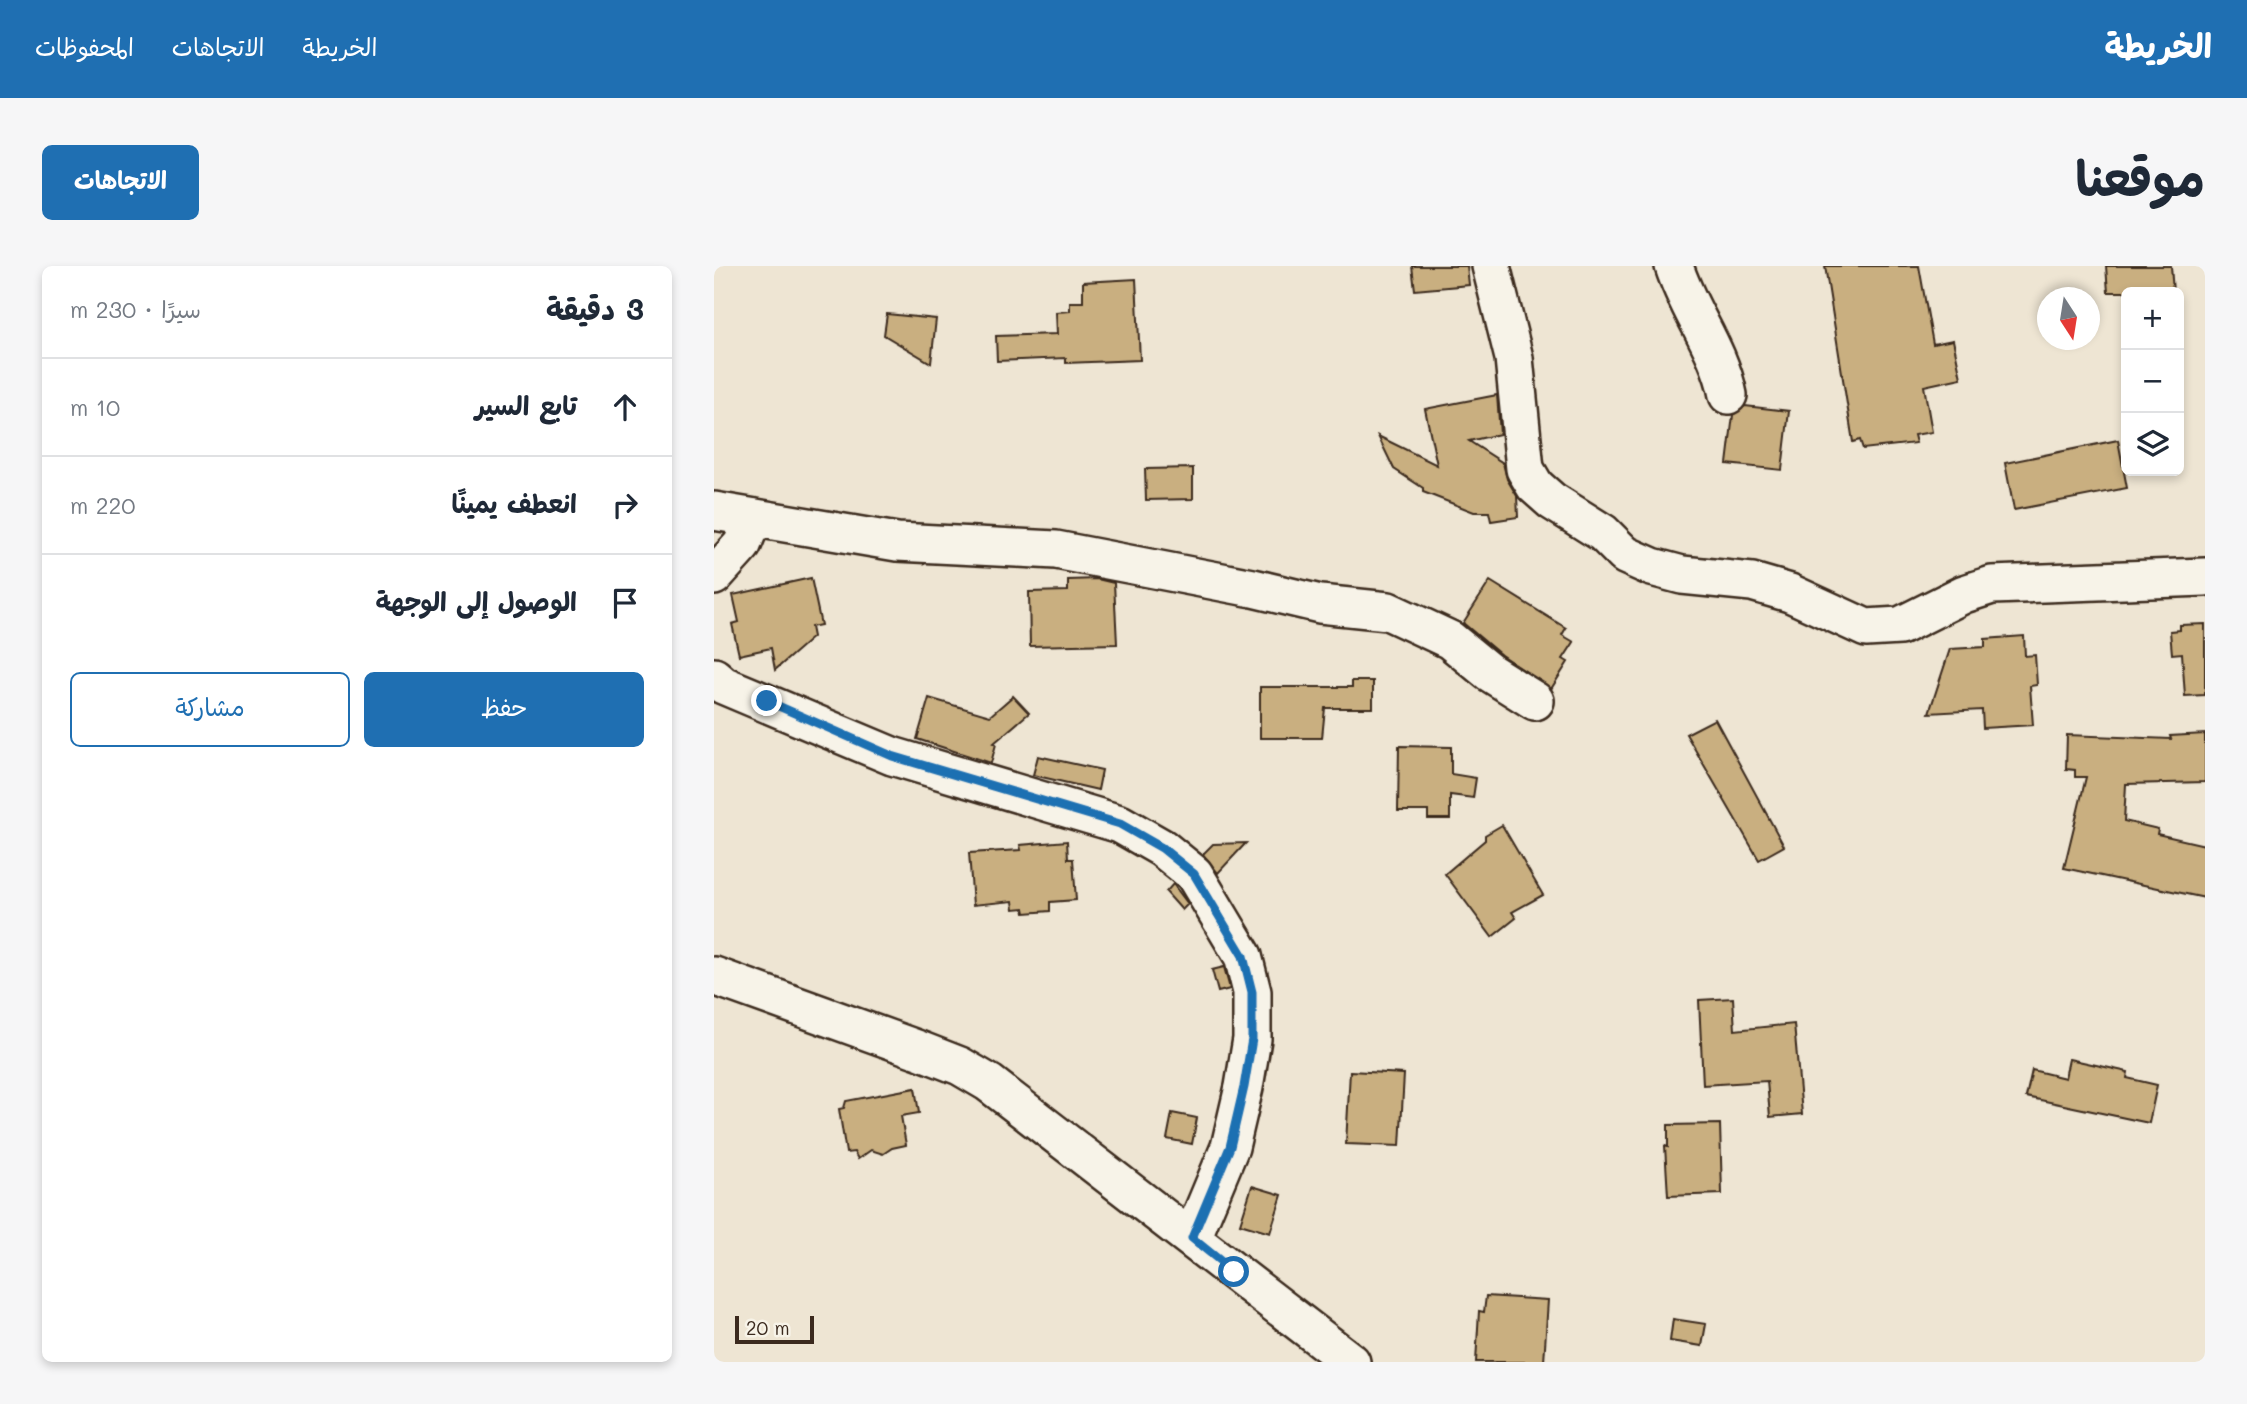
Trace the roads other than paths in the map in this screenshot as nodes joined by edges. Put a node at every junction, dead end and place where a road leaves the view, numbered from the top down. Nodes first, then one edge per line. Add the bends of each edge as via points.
1 (1491, 266) edge
2 (1674, 266) edge
3 (1728, 395) dead end
4 (714, 511) edge
5 (753, 518) junction
6 (714, 576) edge
7 (2205, 577) edge
8 (714, 677) edge
9 (1535, 701) dead end
10 (714, 976) edge
11 (1192, 1238) junction
12 (1351, 1362) edge

1 - 7 street via 1514,358 1525,469 1552,501 1603,533 1625,555 1652,567 1752,582 1825,607 1866,628 1881,629 1900,626 1992,585
2 - 3 street via 1714,350
4 - 5 street
5 - 6 street via 742,545
5 - 9 street via 897,542 1056,550 1320,604 1388,611 1450,640
8 - 11 street via 723,685 892,756 1120,824 1162,848 1194,874 1243,956 1252,1003 1252,1039 1230,1147
10 - 11 street via 960,1066 1028,1112
11 - 12 street

